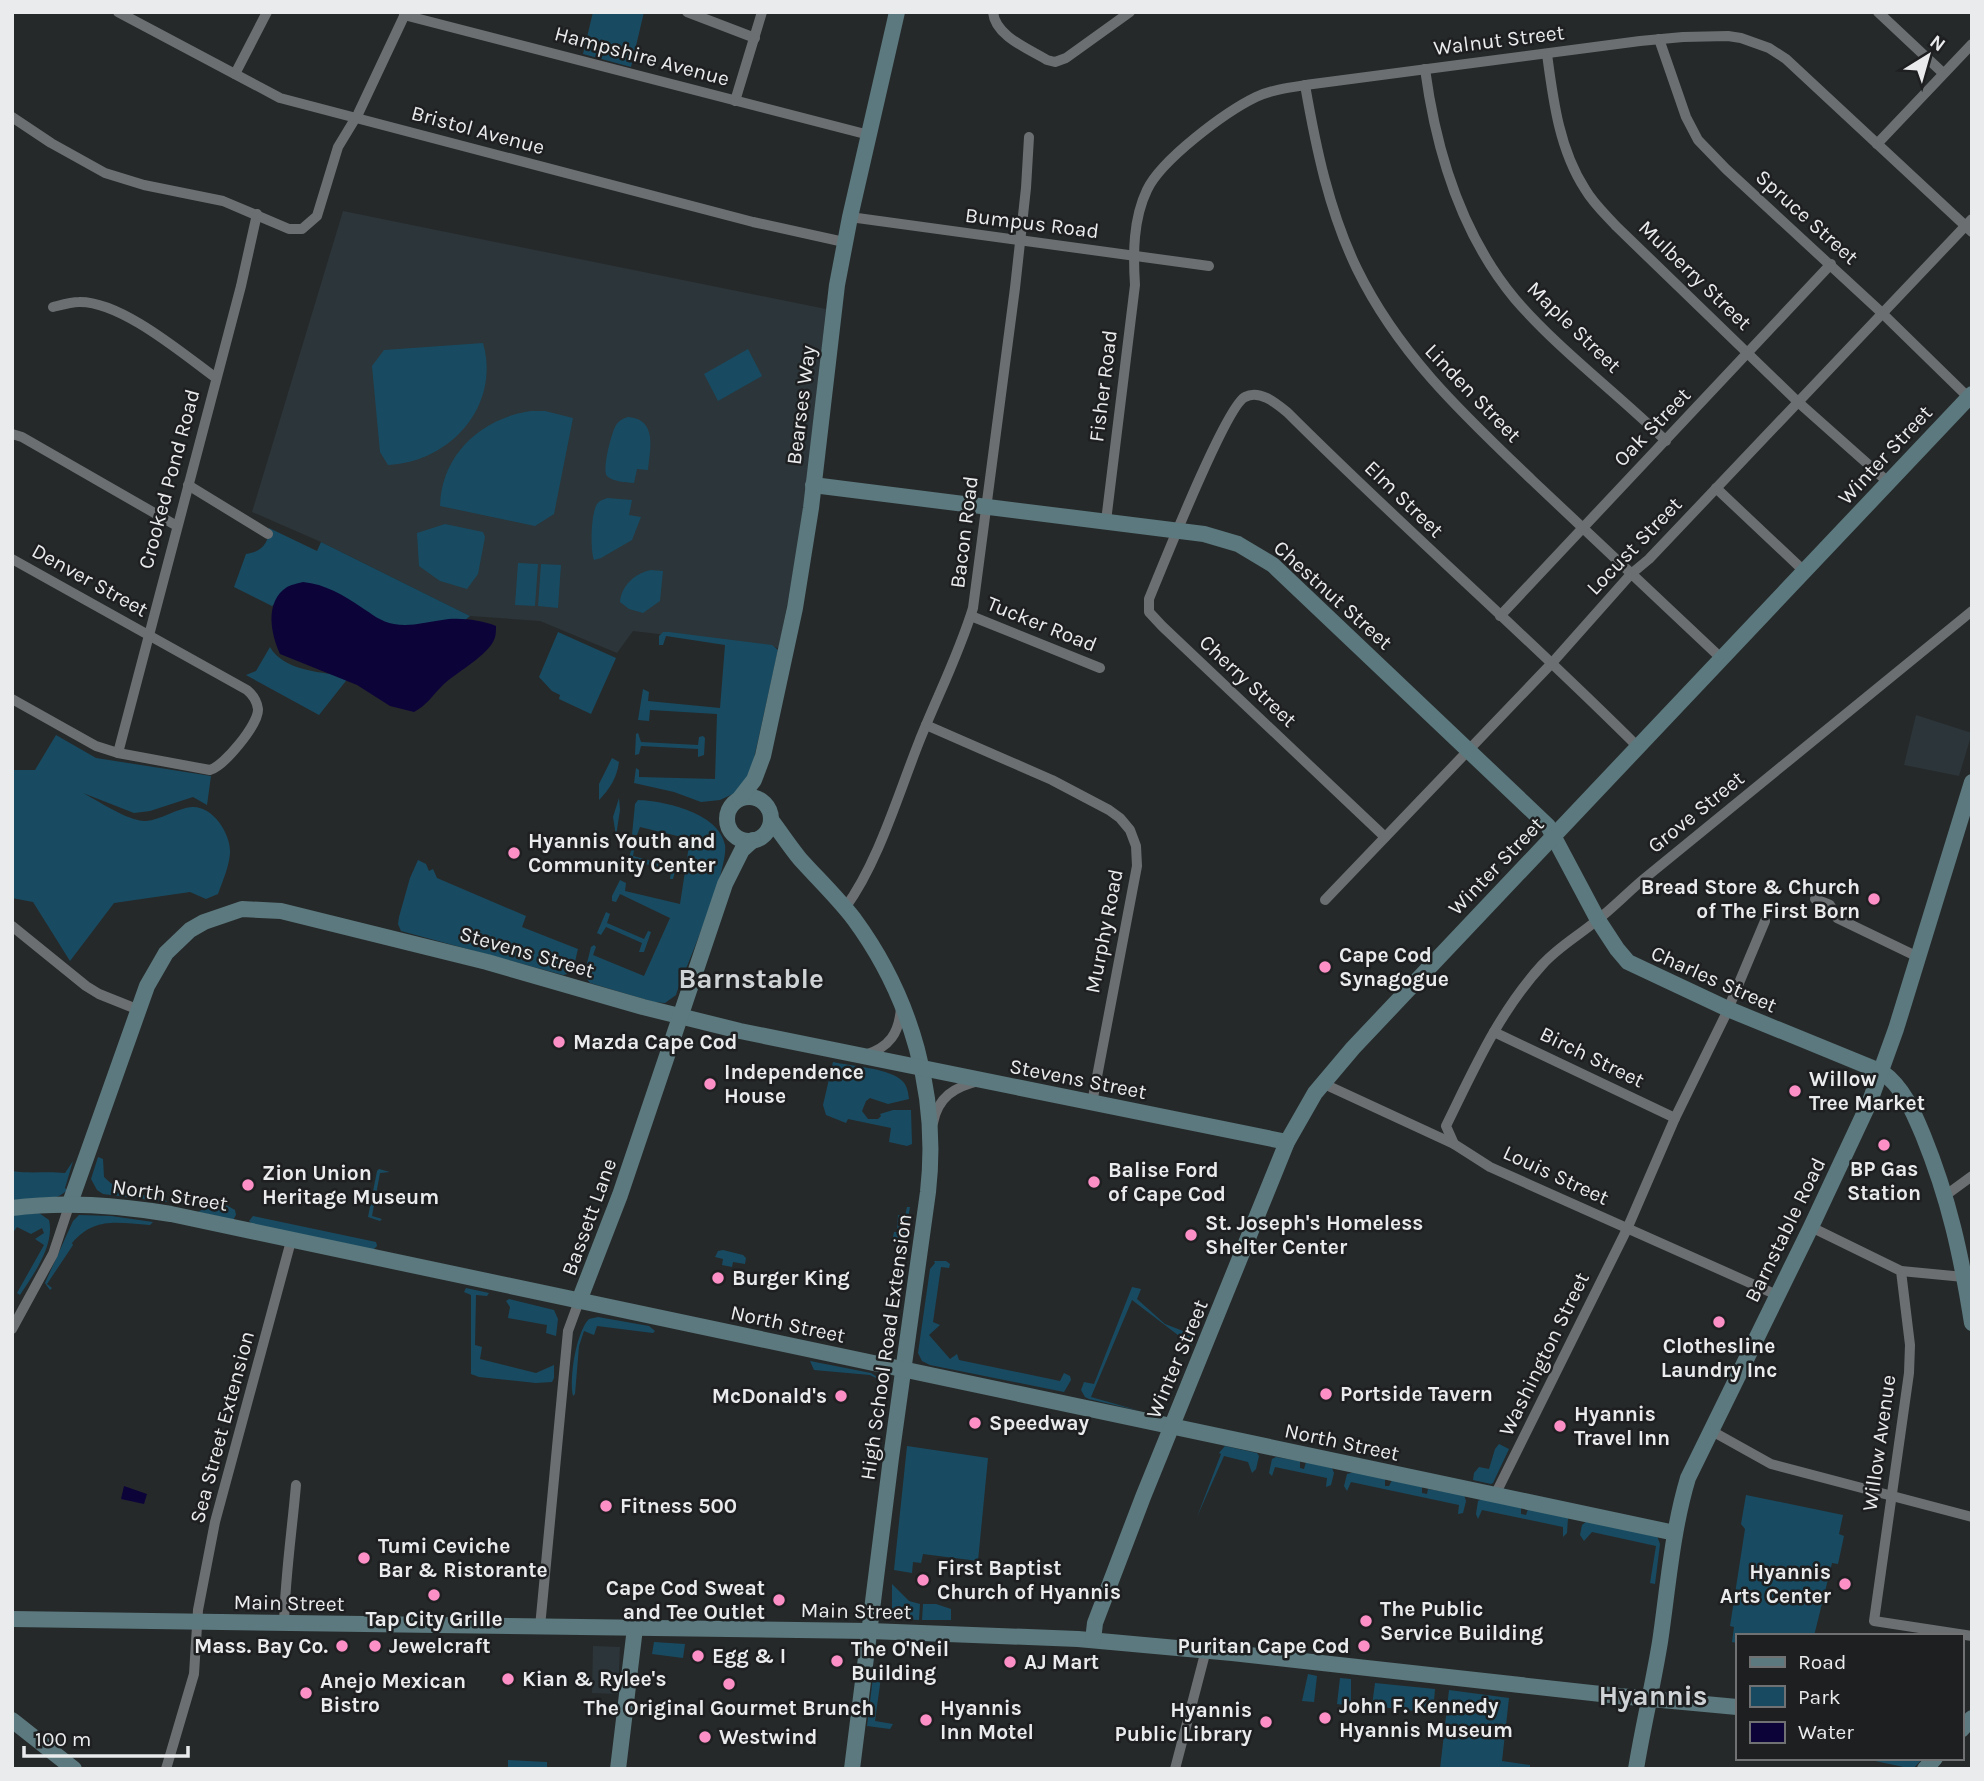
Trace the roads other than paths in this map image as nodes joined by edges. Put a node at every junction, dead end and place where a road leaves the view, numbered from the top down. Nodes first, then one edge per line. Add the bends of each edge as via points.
1 (118, 12) edge
2 (267, 12) edge
3 (687, 12) edge
4 (762, 12) edge
5 (897, 12) edge
6 (993, 12) edge
7 (1130, 12) edge
8 (1878, 12) edge
9 (405, 14) edge
10 (755, 38) junction
11 (1659, 39) junction
12 (1972, 44) edge
13 (1547, 54) junction
14 (1425, 69) junction
15 (1943, 73) junction
16 (235, 74) junction
17 (1305, 85) junction
18 (736, 101) junction
19 (12, 117) edge
20 (356, 118) junction
21 (869, 135) junction
22 (1028, 137) dead end
23 (1877, 144) junction
24 (257, 214) junction
25 (850, 217) junction
26 (1970, 226) edge
27 (1020, 241) junction
28 (844, 242) junction
29 (1133, 255) junction
30 (1831, 264) junction
31 (1209, 266) dead end
32 (53, 307) dead end
33 (1882, 313) junction
34 (1749, 353) junction
35 (216, 378) junction
36 (1970, 395) edge
37 (1798, 402) junction
38 (12, 434) edge
39 (1666, 441) junction
40 (1888, 482) junction
41 (188, 485) junction
42 (813, 485) junction
43 (1716, 488) junction
44 (987, 507) junction
45 (1106, 521) junction
46 (177, 526) junction
47 (1582, 528) junction
48 (1179, 530) junction
49 (268, 534) dead end
50 (12, 559) edge
51 (1804, 571) junction
52 (1632, 574) junction
53 (1972, 611) edge
54 (971, 616) junction
55 (1500, 616) junction
56 (149, 636) junction
57 (1722, 659) junction
58 (1552, 663) junction
59 (1100, 668) dead end
60 (12, 699) edge
61 (926, 725) junction
62 (1638, 747) junction
63 (1470, 750) junction
64 (118, 753) junction
65 (763, 756) junction
66 (1972, 782) edge
67 (740, 799) junction
68 (766, 804) junction
69 (771, 820) junction
70 (732, 832) junction
71 (1554, 835) junction
72 (1385, 837) junction
73 (758, 838) junction
74 (800, 859) junction
75 (725, 884) junction
76 (1815, 899) dead end
77 (1325, 900) dead end
78 (845, 908) junction
79 (1598, 920) junction
80 (1765, 920) dead end
81 (12, 926) edge
82 (1917, 957) junction
83 (902, 1006) junction
84 (1728, 1009) junction
85 (139, 1010) junction
86 (680, 1016) junction
87 (1493, 1032) junction
88 (859, 1057) junction
89 (923, 1069) junction
90 (1882, 1073) junction
91 (981, 1081) junction
92 (1322, 1083) junction
93 (1092, 1102) junction
94 (1675, 1118) junction
95 (930, 1133) junction
96 (1287, 1142) junction
97 (1454, 1144) junction
98 (1972, 1176) edge
99 (1946, 1195) junction
100 (70, 1203) junction
101 (12, 1208) edge
102 (1811, 1227) junction
103 (1627, 1229) junction
104 (291, 1241) junction
105 (1901, 1271) junction
106 (1964, 1277) junction
107 (1777, 1294) junction
108 (579, 1301) junction
109 (1971, 1319) edge
110 (12, 1329) edge
111 (903, 1370) junction
112 (1172, 1427) junction
113 (1710, 1430) junction
114 (296, 1485) dead end
115 (1495, 1495) junction
116 (1891, 1495) junction
117 (1972, 1517) edge
118 (1675, 1533) junction
119 (12, 1619) edge
120 (197, 1623) junction
121 (284, 1623) junction
122 (540, 1627) junction
123 (635, 1628) junction
124 (870, 1631) junction
125 (1959, 1634) edge
126 (1093, 1640) junction
127 (1206, 1650) junction
128 (1648, 1698) junction
129 (1736, 1707) edge
130 (12, 1720) edge
131 (74, 1769) edge
132 (166, 1769) edge
133 (618, 1769) edge
134 (852, 1769) edge
135 (1175, 1769) edge
136 (1636, 1769) edge

1 - 16 street, Bristol Avenue
2 - 16 street
3 - 10 street
4 - 10 street
5 - 21 street, Bearses Way
6 - 7 street via 1004,33 1055,62
8 - 15 street
9 - 18 street, Hampshire Avenue
9 - 20 street
10 - 18 street
11 - 13 street, Walnut Street
11 - 23 street, Walnut Street via 1728,36 1769,48
11 - 30 street, Spruce Street via 1698,140
12 - 15 street
13 - 14 street, Walnut Street
13 - 34 street, Mulberry Street via 1564,144 1589,195
14 - 17 street, Walnut Street
14 - 39 street, Maple Street via 1431,114 1451,184 1503,283 1534,319
15 - 23 street
16 - 20 street, Bristol Avenue via 280,97
17 - 29 street, Walnut Street via 1267,93 1237,108 1168,164 1143,199
17 - 47 street, Linden Street via 1342,236 1388,324 1445,395
18 - 21 street, Hampshire Avenue
19 - 24 street via 105,173 208,197
20 - 24 street via 338,147 311,224 294,230
20 - 28 street, Bristol Avenue
21 - 25 street, Bearses Way
22 - 27 street, Bacon Road
23 - 26 street, Walnut Street
24 - 35 street, Crooked Pond Road
25 - 27 street, Bumpus Road
25 - 28 street, Bearses Way
26 - 33 street, Locust Street
27 - 29 street, Bumpus Road
27 - 44 street, Bacon Road
28 - 42 street, Bearses Way
29 - 31 street, Bumpus Road
29 - 45 street, Fisher Road via 1135,285
30 - 33 street, Spruce Street
30 - 34 street, Oak Street
32 - 35 street via 81,302 118,313 144,326
33 - 36 street, Spruce Street
33 - 37 street, Locust Street
34 - 37 street, Mulberry Street
34 - 39 street, Oak Street
35 - 41 street, Crooked Pond Road
36 - 40 street, Winter Street
37 - 40 street, Mulberry Street
37 - 43 street, Locust Street
38 - 46 street
39 - 47 street, Oak Street
40 - 51 street, Winter Street
41 - 46 street, Crooked Pond Road
41 - 49 street
42 - 44 street, Chestnut Street
42 - 65 street, Bearses Way via 803,568
43 - 51 street
43 - 52 street, Locust Street
44 - 45 street, Chestnut Street
44 - 54 street, Bacon Road
45 - 48 street, Chestnut Street
46 - 56 street, Crooked Pond Road
47 - 52 street, Linden Street
47 - 55 street, Oak Street
48 - 55 street, Elm Street via 1233,409 1244,397 1259,396 1288,413
48 - 63 street, Chestnut Street via 1238,544 1280,570
48 - 72 street, Cherry Street via 1149,599 1152,616
50 - 56 street, Denver Street
51 - 57 street, Winter Street
52 - 57 street, Linden Street
52 - 58 street, Locust Street
53 - 79 street, Grove Street
54 - 59 street, Tucker Road
54 - 61 street, Bacon Road
55 - 58 street, Elm Street
56 - 64 street, Crooked Pond Road
56 - 64 street, Denver Street via 247,690 256,701 257,716 220,766 210,770
57 - 62 street, Winter Street
58 - 62 street, Elm Street
58 - 63 street, Locust Street
60 - 64 street via 96,746
61 - 78 street, Bacon Road via 862,884
61 - 93 street, Murphy Road via 1095,801 1130,831 1136,866
62 - 71 street, Winter Street
63 - 71 street, Chestnut Street
63 - 72 street, Locust Street
65 - 67 street, Bearses Way
65 - 68 street via 761,781
66 - 82 street, Barnstable Road
67 - 68 street via 751,797
67 - 70 street via 727,816
68 - 69 street
69 - 73 street
69 - 74 street
70 - 73 street via 742,839
70 - 75 street
71 - 79 street, Charles Street
71 - 92 street, Winter Street
72 - 77 street, Locust Street
73 - 74 street
73 - 75 street, Bassett Lane via 742,850
74 - 78 street
75 - 86 street, Bassett Lane
76 - 82 street via 1830,905 1837,918
78 - 83 street via 883,965
79 - 84 street, Charles Street via 1628,962
79 - 87 street, Grove Street via 1543,964
80 - 84 street, Washington Street
81 - 85 street via 86,986
82 - 90 street, Barnstable Road
83 - 88 street via 892,1039
83 - 89 street
84 - 90 street, Charles Street
84 - 94 street, Washington Street
85 - 86 street, Stevens Street via 161,961 190,930 215,916 254,908 397,938
85 - 100 street, Stevens Street
86 - 88 street, Stevens Street
86 - 108 street, Bassett Lane
87 - 94 street, Birch Street
87 - 97 street, Grove Street via 1446,1126
88 - 89 street, Stevens Street
89 - 91 street, Stevens Street
89 - 95 street, High School Road Extension
90 - 99 street via 1913,1111
90 - 102 street, Barnstable Road
91 - 93 street, Stevens Street
91 - 95 street via 945,1097
92 - 96 street, Winter Street
92 - 97 street, Louis Street
93 - 96 street, Stevens Street
94 - 103 street, Washington Street
95 - 111 street, High School Road Extension via 930,1182
96 - 112 street, Winter Street
97 - 103 street, Louis Street via 1490,1167
98 - 99 street
99 - 106 street
100 - 101 street, North Street
100 - 104 street, North Street via 145,1210
100 - 110 street, Stevens Street via 53,1254
102 - 105 street
102 - 107 street, Barnstable Road
103 - 107 street, Louis Street
103 - 115 street, Washington Street
104 - 108 street, North Street
104 - 120 street, Sea Street Extension via 215,1522
105 - 106 street
105 - 116 street, Willow Avenue via 1909,1373
106 - 109 street
107 - 113 street, Barnstable Road
108 - 111 street, North Street
108 - 122 street, Bassett Lane via 565,1357
111 - 112 street, North Street
111 - 124 street, High School Road Extension
112 - 115 street, North Street
112 - 126 street, Winter Street via 1108,1584
113 - 116 street via 1771,1464
113 - 118 street, Barnstable Road via 1688,1478
114 - 121 street
115 - 118 street, North Street
116 - 117 street
116 - 125 street, Willow Avenue via 1874,1621
118 - 128 street, Barnstable Road
119 - 120 street, Main Street
120 - 121 street, Main Street
120 - 132 street, Sea Street Extension via 194,1674
121 - 122 street, Main Street
122 - 123 street, Main Street
123 - 124 street, Main Street
123 - 133 street
124 - 126 street, Main Street
124 - 134 street, High School Road Extension
126 - 127 street, Main Street
127 - 128 street, Main Street
127 - 135 street
128 - 129 street, Main Street
128 - 136 street, Barnstable Road
130 - 131 street

